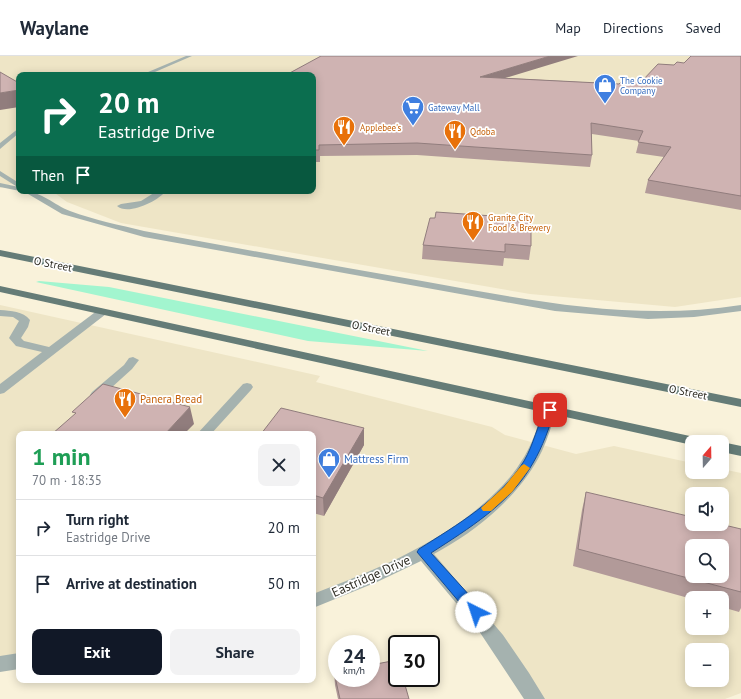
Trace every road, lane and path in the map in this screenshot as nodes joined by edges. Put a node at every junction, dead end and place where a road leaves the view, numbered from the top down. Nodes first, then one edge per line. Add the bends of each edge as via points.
1 (190, 56) edge
2 (151, 72) edge
3 (16, 133) edge
4 (0, 147) edge
5 (0, 173) edge
6 (0, 185) edge
7 (16, 186) edge
8 (16, 188) edge
9 (32, 194) edge
10 (159, 194) edge
11 (121, 206) dead end
12 (0, 253) edge
13 (0, 289) edge
14 (741, 308) edge
15 (102, 312) junction
16 (0, 313) edge
17 (51, 351) junction
18 (133, 360) dead end
19 (247, 387) dead end
20 (0, 390) edge
21 (87, 403) edge
22 (741, 403) edge
23 (550, 410) junction
24 (207, 431) edge
25 (685, 439) edge
26 (729, 448) edge
27 (741, 451) edge
28 (423, 552) junction
29 (316, 600) edge
30 (16, 662) edge
31 (0, 664) edge
32 (535, 699) edge

1 - 2 street
3 - 4 street
5 - 7 street
6 - 8 street
9 - 14 street via 65,212 138,233 547,306 595,313 648,316 709,313
10 - 11 street via 151,201
12 - 22 main road, O Street
13 - 15 main road
15 - 17 street
15 - 23 main road
16 - 17 street via 15,314 24,320 23,328 15,338 20,344
17 - 20 street
18 - 21 street
19 - 24 street
23 - 25 main road
23 - 28 street, Eastridge Drive via 541,438 528,463 508,490 468,524
26 - 27 main road
28 - 29 street, Eastridge Drive
28 - 32 street via 476,612
30 - 31 street

